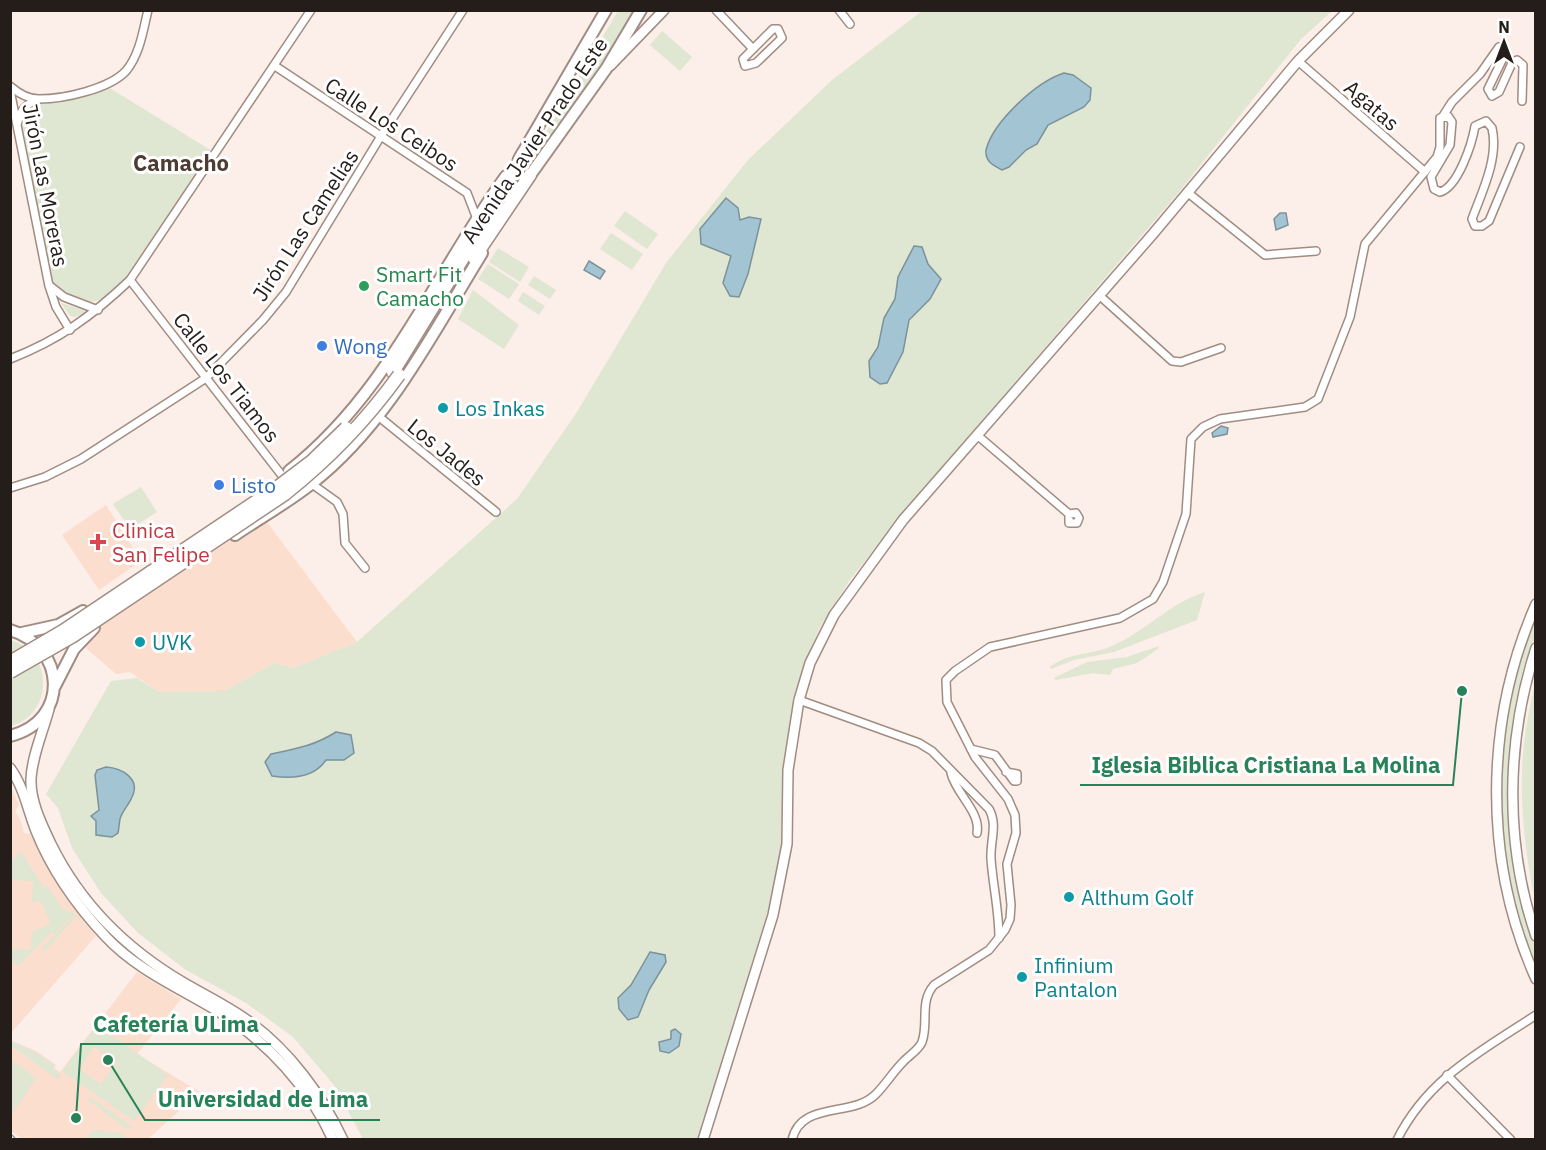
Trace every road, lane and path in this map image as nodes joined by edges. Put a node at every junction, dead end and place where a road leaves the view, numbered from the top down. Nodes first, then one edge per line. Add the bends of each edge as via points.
1 (148, 10) edge
2 (311, 10) edge
3 (464, 10) edge
4 (606, 10) edge
5 (664, 10) edge
6 (716, 10) edge
7 (839, 10) edge
8 (1349, 10) edge
9 (640, 11) edge
10 (850, 24) dead end
11 (753, 49) junction
12 (1298, 62) junction
13 (274, 66) junction
14 (606, 69) junction
15 (10, 88) edge
16 (39, 99) junction
17 (1522, 101) dead end
18 (1443, 116) junction
19 (17, 125) junction
20 (381, 136) junction
21 (1521, 147) dead end
22 (523, 154) junction
23 (1425, 172) junction
24 (530, 176) junction
25 (1187, 192) junction
26 (477, 220) junction
27 (1316, 251) dead end
28 (130, 280) junction
29 (49, 286) junction
30 (1099, 295) junction
31 (98, 310) junction
32 (70, 330) junction
33 (1221, 348) dead end
34 (10, 359) edge
35 (396, 373) junction
36 (206, 378) junction
37 (378, 416) junction
38 (976, 435) junction
39 (283, 476) junction
40 (312, 483) junction
41 (10, 488) edge
42 (291, 498) junction
43 (496, 512) dead end
44 (1069, 514) dead end
45 (365, 568) dead end
46 (146, 570) junction
47 (155, 587) junction
48 (1536, 604) edge
49 (16, 631) edge
50 (1536, 648) edge
51 (10, 662) edge
52 (10, 672) edge
53 (54, 686) junction
54 (52, 700) junction
55 (799, 700) junction
56 (10, 736) edge
57 (971, 749) junction
58 (10, 768) edge
59 (950, 770) junction
60 (1006, 772) dead end
61 (977, 833) dead end
62 (1536, 936) edge
63 (999, 938) junction
64 (1536, 979) edge
65 (1536, 1015) edge
66 (1446, 1075) junction
67 (333, 1140) edge
68 (343, 1140) edge
69 (703, 1140) edge
70 (792, 1140) edge
71 (1397, 1140) edge
72 (1511, 1140) edge

1 - 16 street via 135,57 113,82
2 - 13 street
3 - 20 street, Jirón Las Camelias
4 - 22 main road, Avenida Javier Prado Este
5 - 14 street
6 - 11 street
7 - 10 street
8 - 12 street
9 - 14 main road, Avenida Javier Prado Este
11 - 11 street via 743,59 747,67 756,63 783,34 773,29
12 - 23 street, Agatas
12 - 25 street
13 - 20 street, Calle Los Ceibos
13 - 28 street
14 - 24 main road, Avenida Javier Prado Este
15 - 16 street
15 - 19 street, Jirón Las Moreras
16 - 19 street via 20,113
17 - 18 street via 1523,65 1517,60 1499,92 1492,96 1489,92 1506,52 1499,47
18 - 21 street via 1452,122 1450,145 1430,182 1440,192 1451,185 1468,155 1475,126 1486,121 1492,128 1493,148 1472,219 1475,226 1489,221
18 - 23 street via 1438,121 1437,157
19 - 29 street, Jirón Las Moreras
20 - 26 street, Calle Los Ceibos via 467,193
20 - 36 street, Jirón Las Camelias via 286,292
22 - 26 main road, Avenida Javier Prado Este
22 - 35 highway
23 - 57 street via 1365,244 1350,317 1318,399 1305,407 1220,418 1203,427 1191,440 1186,514 1163,582 1153,599 1120,618 990,647 946,680 947,702
24 - 35 highway
24 - 37 main road, Avenida Javier Prado Este
25 - 27 street via 1265,255
25 - 30 street
26 - 39 main road, Avenida Javier Prado Este via 380,376 338,426
28 - 31 street
28 - 36 street, Calle Los Tiamos
29 - 31 street, Jirón Las Moreras via 72,301
29 - 32 street, Jirón Las Moreras
30 - 33 street via 1172,361 1181,362
30 - 38 street
31 - 32 street
32 - 34 street
35 - 51 highway, bridge via 352,423 296,474 73,625
35 - 52 highway, bridge via 350,436 300,482 73,636
36 - 39 street, Calle Los Tiamos
36 - 41 street, Jirón Las Camelias via 81,459 45,477
37 - 40 main road, Avenida Javier Prado Este
37 - 43 street, Los Jades
38 - 44 street
38 - 55 street via 903,520 834,615 810,663
39 - 42 street, Calle Los Tiamos
39 - 46 main road, Avenida Javier Prado Este
40 - 42 main road, Avenida Javier Prado Este
40 - 45 street via 337,502 343,514 345,543
42 - 47 main road, Avenida Javier Prado Este
46 - 47 main road via 146,580
46 - 49 main road, Avenida Javier Prado Este via 58,625
47 - 53 main road, Avenida Javier Prado Este via 87,633
48 - 64 street via 1516,658 1504,709 1496,798 1508,892
49 - 53 main road via 44,651 52,668
50 - 62 street via 1517,732 1512,798 1517,860
53 - 54 main road
54 - 56 main road via 37,723
54 - 68 street via 34,762 31,788 43,826 65,870 87,903 135,951 225,1005 283,1052 312,1087
55 - 59 street via 919,742
55 - 69 street via 788,770 787,844 779,890
57 - 60 street via 995,755
57 - 63 street via 998,784 1015,815 1016,833 1006,876 1010,919
58 - 67 street via 48,858 93,923 141,967 220,1013 262,1044 303,1090
59 - 61 street via 955,789 976,817
59 - 63 street via 994,818 991,856
63 - 70 street via 989,950 927,992 922,1043 876,1095 857,1106 818,1113 801,1122
65 - 66 street
66 - 71 street via 1409,1115
66 - 72 street

